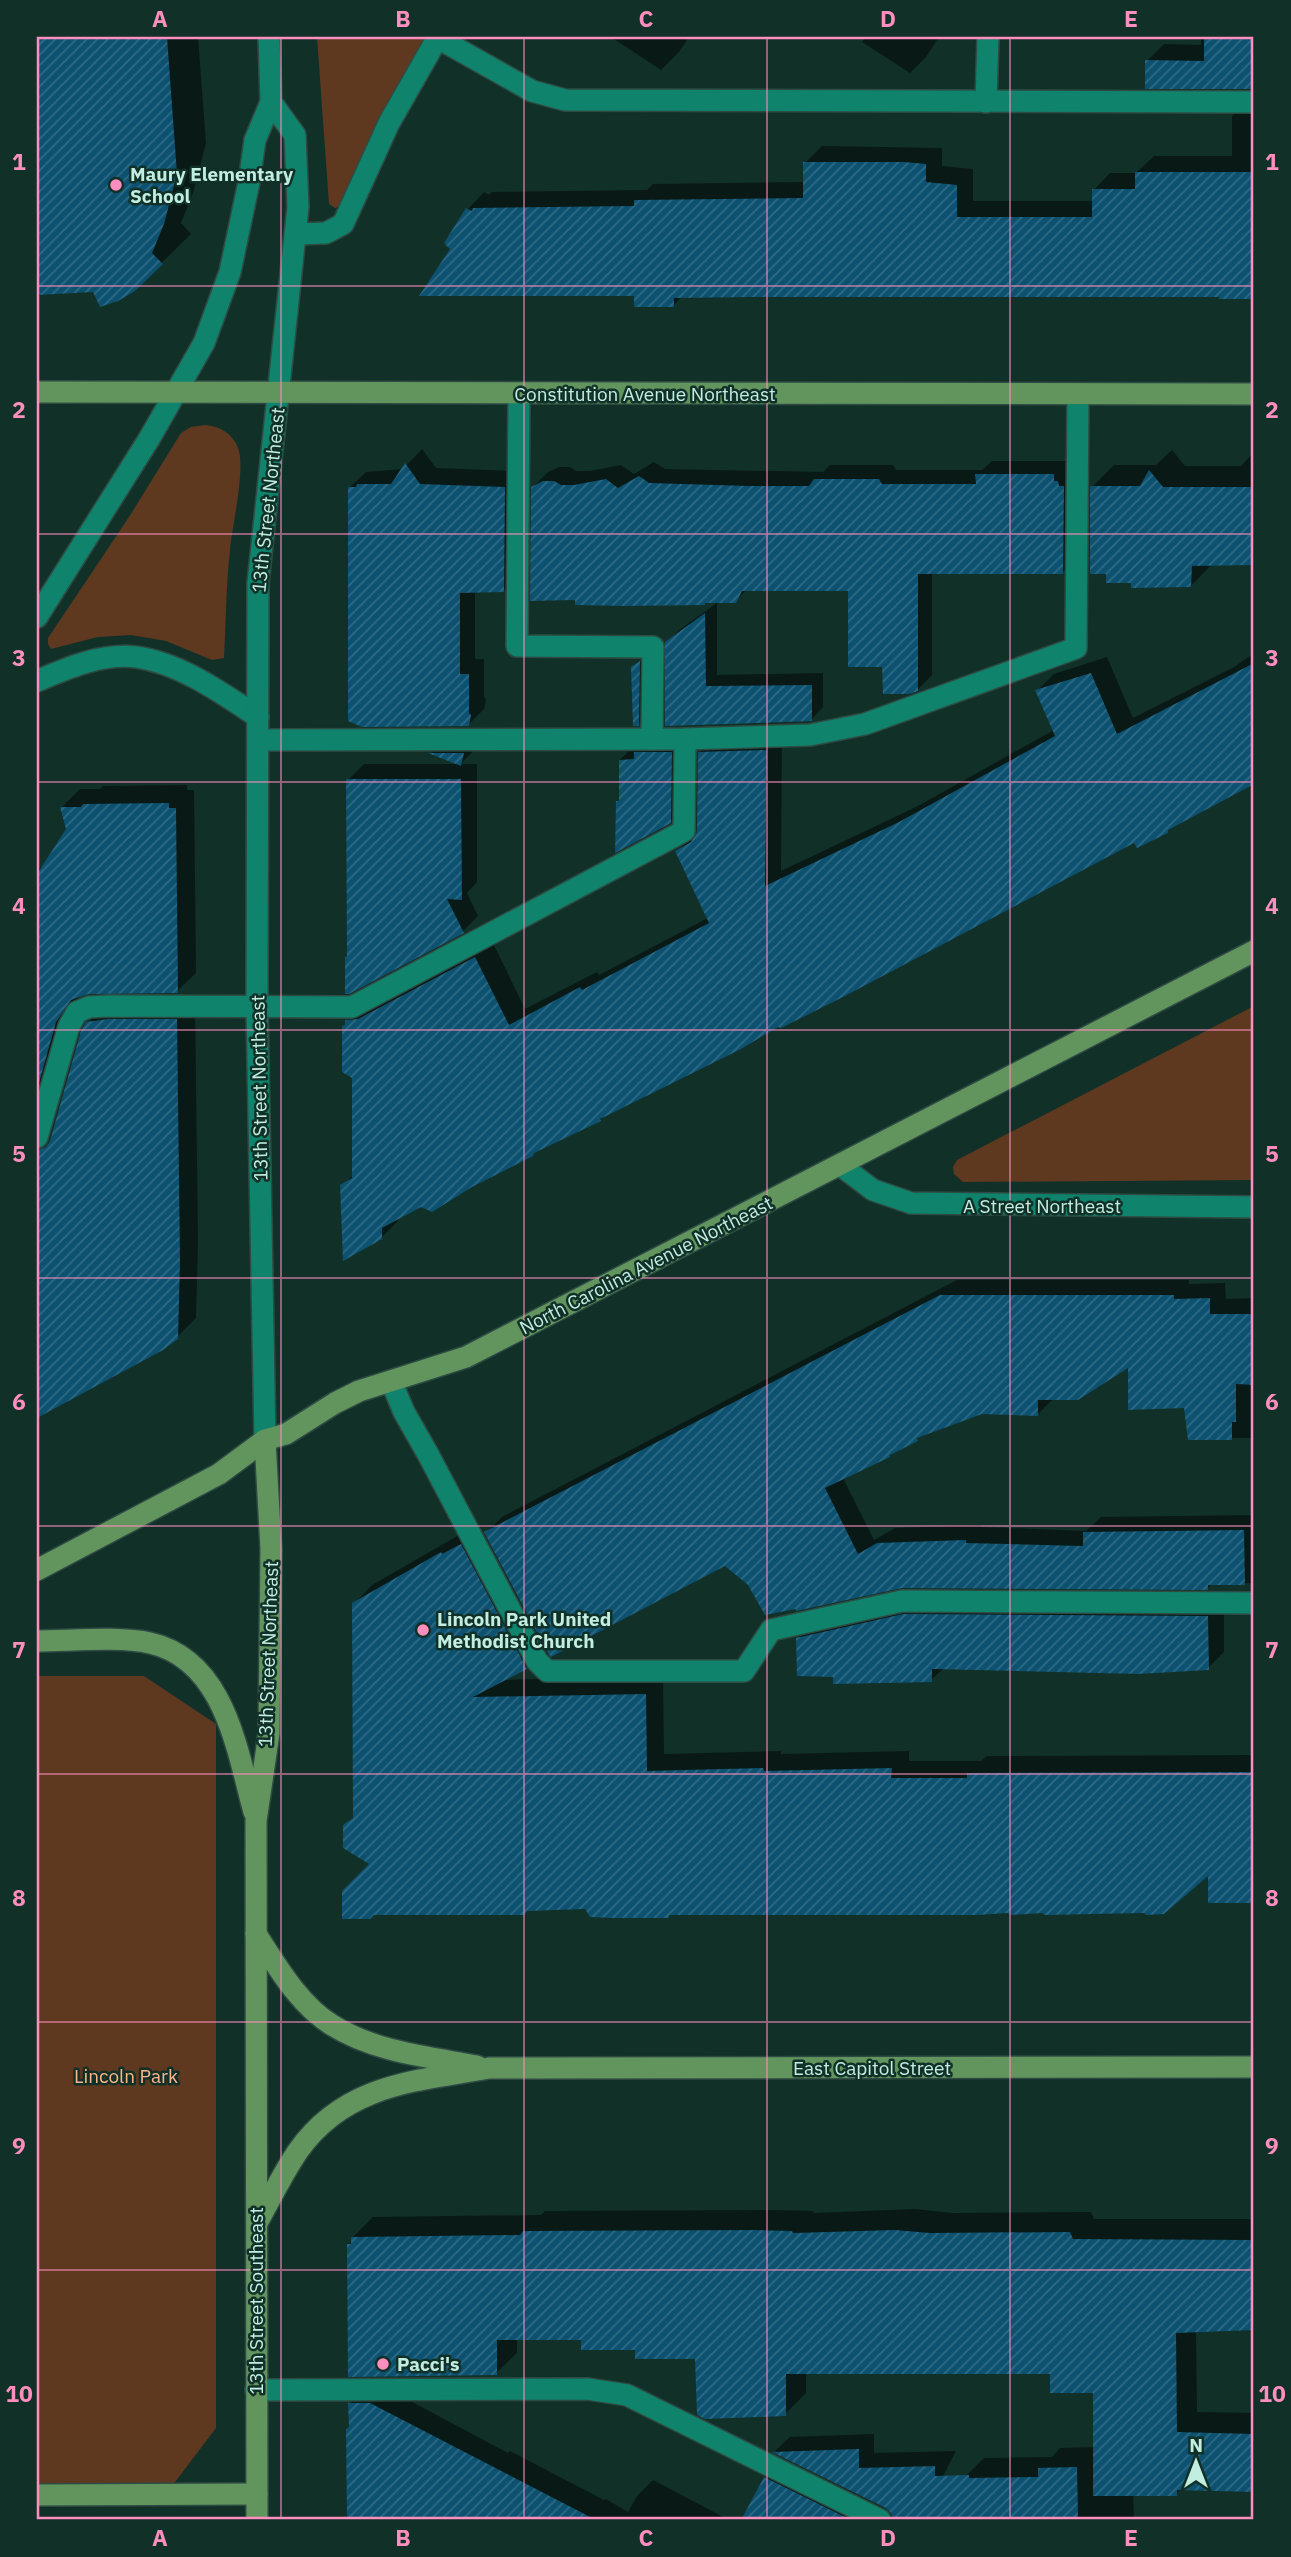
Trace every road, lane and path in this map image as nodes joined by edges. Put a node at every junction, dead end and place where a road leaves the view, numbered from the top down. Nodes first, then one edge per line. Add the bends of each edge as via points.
1 (269, 37) edge
2 (438, 37) edge
3 (988, 37) edge
4 (271, 102) junction
5 (986, 102) junction
6 (1254, 102) edge
7 (296, 234) junction
8 (176, 391) junction
9 (37, 392) edge
10 (279, 393) junction
11 (519, 394) junction
12 (1077, 394) junction
13 (1254, 394) edge
14 (37, 617) edge
15 (37, 681) edge
16 (258, 717) junction
17 (652, 739) junction
18 (685, 739) junction
19 (258, 740) junction
20 (1254, 951) edge
21 (257, 1008) junction
22 (37, 1137) edge
23 (840, 1165) junction
24 (1254, 1207) edge
25 (391, 1381) junction
26 (265, 1440) junction
27 (37, 1570) edge
28 (1254, 1603) edge
29 (37, 1641) edge
30 (256, 1821) junction
31 (256, 1934) junction
32 (1254, 2067) edge
33 (489, 2068) junction
34 (255, 2082) joint
35 (256, 2223) junction
36 (256, 2390) junction
37 (257, 2494) junction
38 (37, 2495) edge
39 (257, 2520) edge
40 (880, 2520) edge

1 - 4 street
2 - 5 street via 532,91 565,100
2 - 7 street via 389,123 343,224 326,233
3 - 5 street
4 - 7 street, 13th Street Northeast via 295,135
4 - 8 street via 255,140 221,299 204,343
5 - 6 street
7 - 10 street, 13th Street Northeast
8 - 9 main road, Constitution Avenue Northeast
8 - 10 main road, Constitution Avenue Northeast
8 - 14 street
10 - 11 main road, Constitution Avenue Northeast
10 - 16 street, 13th Street Northeast via 260,550
11 - 12 main road, Constitution Avenue Northeast
11 - 17 street via 517,646 653,647
12 - 13 main road, Constitution Avenue Northeast
12 - 18 street via 1076,648 846,729 810,735
15 - 16 street via 97,660 137,657 175,669
16 - 19 street, 13th Street Northeast
17 - 18 street
17 - 19 street
18 - 21 street via 684,831 352,1007
19 - 21 street, 13th Street Northeast
20 - 23 main road, North Carolina Avenue Northeast
21 - 22 street via 108,1006 76,1012
21 - 26 street, 13th Street Northeast
23 - 24 street, A Street Northeast via 873,1190 911,1203
23 - 25 main road, North Carolina Avenue Northeast via 466,1357
25 - 26 main road, North Carolina Avenue Northeast via 359,1391 286,1434
25 - 28 street via 537,1661 547,1671 744,1671 771,1630 902,1601
26 - 27 main road, North Carolina Avenue Northeast via 219,1474
26 - 30 main road, 13th Street Northeast via 271,1549 269,1733
29 - 30 main road via 150,1643 188,1662 209,1685 228,1720
30 - 31 main road, 13th Street Northeast
31 - 33 main road via 293,1989 330,2024 395,2050
31 - 34 main road, 13th Street Northeast
32 - 33 main road, East Capitol Street
33 - 35 main road via 391,2085 333,2114 299,2150
34 - 35 main road, 13th Street Southeast
35 - 36 main road, 13th Street Southeast
36 - 37 main road, 13th Street Southeast
36 - 40 street via 588,2389 627,2395
37 - 38 main road
37 - 39 main road, 13th Street Southeast

